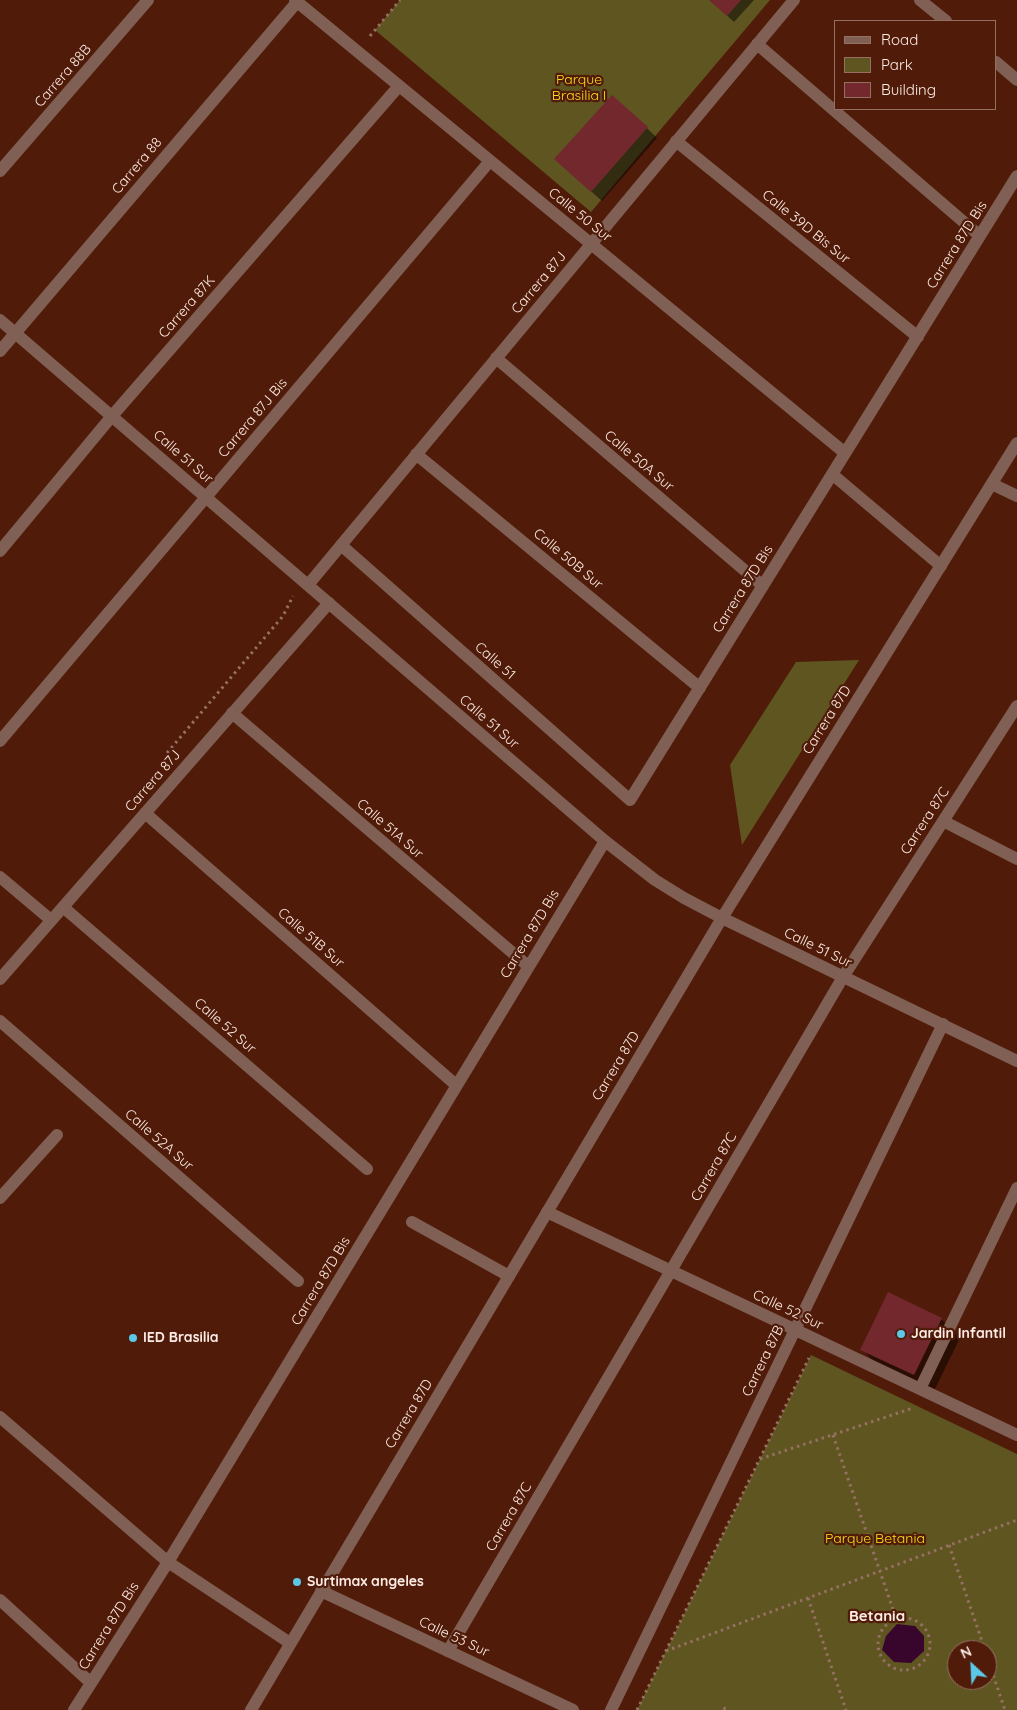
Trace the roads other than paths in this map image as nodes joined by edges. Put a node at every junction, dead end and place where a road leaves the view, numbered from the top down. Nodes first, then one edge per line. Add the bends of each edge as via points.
1 (148, 0) edge
2 (794, 0) edge
3 (920, 0) edge
4 (296, 1) edge
5 (945, 20) edge
6 (757, 44) junction
7 (997, 63) edge
8 (1017, 80) edge
9 (399, 86) junction
10 (676, 141) junction
11 (490, 161) junction
12 (0, 171) edge
13 (1017, 176) edge
14 (980, 236) junction
15 (591, 244) junction
16 (0, 320) edge
17 (15, 332) junction
18 (918, 336) junction
19 (0, 351) edge
20 (496, 358) junction
21 (112, 416) junction
22 (1017, 443) edge
23 (845, 453) junction
24 (416, 454) junction
25 (832, 474) junction
26 (992, 484) junction
27 (1017, 496) edge
28 (206, 497) junction
29 (341, 545) junction
30 (0, 551) edge
31 (941, 566) junction
32 (308, 585) junction
33 (763, 586) junction
34 (328, 603) junction
35 (700, 688) junction
36 (1017, 706) edge
37 (232, 714) junction
38 (0, 741) edge
39 (630, 800) joint
40 (145, 813) junction
41 (943, 821) junction
42 (605, 841) junction
43 (1017, 859) edge
44 (0, 877) edge
45 (63, 907) junction
46 (722, 918) junction
47 (51, 920) junction
48 (528, 966) junction
49 (843, 976) junction
50 (0, 979) edge
51 (0, 1021) edge
52 (943, 1024) junction
53 (1017, 1060) edge
54 (456, 1085) junction
55 (57, 1135) dead end
56 (367, 1168) dead end
57 (1017, 1188) edge
58 (0, 1198) edge
59 (547, 1212) junction
60 (412, 1222) dead end
61 (671, 1271) junction
62 (509, 1276) junction
63 (298, 1281) dead end
64 (795, 1330) junction
65 (920, 1389) junction
66 (0, 1417) edge
67 (1017, 1435) edge
68 (168, 1562) junction
69 (321, 1591) junction
70 (0, 1600) edge
71 (290, 1643) junction
72 (448, 1651) junction
73 (91, 1683) junction
74 (74, 1710) edge
75 (251, 1710) edge
76 (573, 1710) edge
77 (611, 1710) edge

1 - 12 street, Carrera 88B
2 - 6 street, Carrera 87J
3 - 5 street
4 - 9 street, Calle 50 Sur
4 - 17 street, Carrera 88
6 - 10 street, Carrera 87J
6 - 14 street
7 - 8 street
9 - 11 street, Calle 50 Sur
9 - 21 street, Carrera 87K
10 - 15 street, Carrera 87J
10 - 18 street, Calle 39D Bis Sur
11 - 15 street, Calle 50 Sur
11 - 28 street, Carrera 87J Bis
13 - 14 street, Carrera 87D Bis
14 - 18 street, Carrera 87D Bis
15 - 20 street, Carrera 87J
15 - 23 street, Calle 50 Sur
16 - 17 street, Calle 51 Sur
17 - 19 street, Carrera 88
17 - 21 street, Calle 51 Sur
18 - 23 street, Carrera 87D Bis
20 - 24 street, Carrera 87J
20 - 33 street, Calle 50A Sur
21 - 28 street, Calle 51 Sur
21 - 30 street, Carrera 87K
22 - 26 street, Carrera 87D
23 - 25 street, Carrera 87D Bis
24 - 29 street, Carrera 87J
24 - 35 street, Calle 50B Sur
25 - 31 street
25 - 33 street, Carrera 87D Bis
26 - 27 street
26 - 31 street, Carrera 87D
28 - 32 street, Calle 51 Sur
28 - 38 street, Carrera 87J Bis
29 - 32 street, Carrera 87J
29 - 39 street, Calle 51
31 - 46 street, Carrera 87D
32 - 34 street, Calle 51 Sur
33 - 35 street, Carrera 87D Bis
34 - 37 street, Carrera 87J
34 - 42 street, Calle 51 Sur
35 - 39 street, Carrera 87D Bis
36 - 41 street, Carrera 87C
37 - 40 street, Carrera 87J
37 - 48 street, Calle 51A Sur
40 - 45 street, Carrera 87J
40 - 54 street, Calle 51B Sur
41 - 43 street
41 - 49 street, Carrera 87C
42 - 46 street, Calle 51 Sur via 655,880
42 - 48 street, Carrera 87D Bis
44 - 47 street
45 - 47 street, Carrera 87J
45 - 56 street, Calle 52 Sur
46 - 49 street, Calle 51 Sur
46 - 59 street, Carrera 87D
47 - 50 street, Carrera 87J
48 - 54 street, Carrera 87D Bis
49 - 52 street, Calle 51 Sur
49 - 61 street, Carrera 87C
51 - 63 street, Calle 52A Sur
52 - 53 street, Calle 51 Sur
52 - 64 street, Carrera 87B
54 - 68 street, Carrera 87D Bis
55 - 58 street
57 - 65 street
59 - 61 street, Calle 52 Sur
59 - 62 street, Carrera 87D
60 - 62 street
61 - 64 street, Calle 52 Sur
61 - 72 street, Carrera 87C
62 - 69 street, Carrera 87D
64 - 65 street, Calle 52 Sur
64 - 77 street, Carrera 87B
65 - 67 street, Calle 52 Sur
66 - 68 street
68 - 71 street
68 - 73 street, Carrera 87D Bis
69 - 71 street, Carrera 87D
69 - 72 street, Calle 53 Sur
70 - 73 street
71 - 75 street, Carrera 87D
72 - 76 street, Calle 53 Sur
73 - 74 street, Carrera 87D Bis

